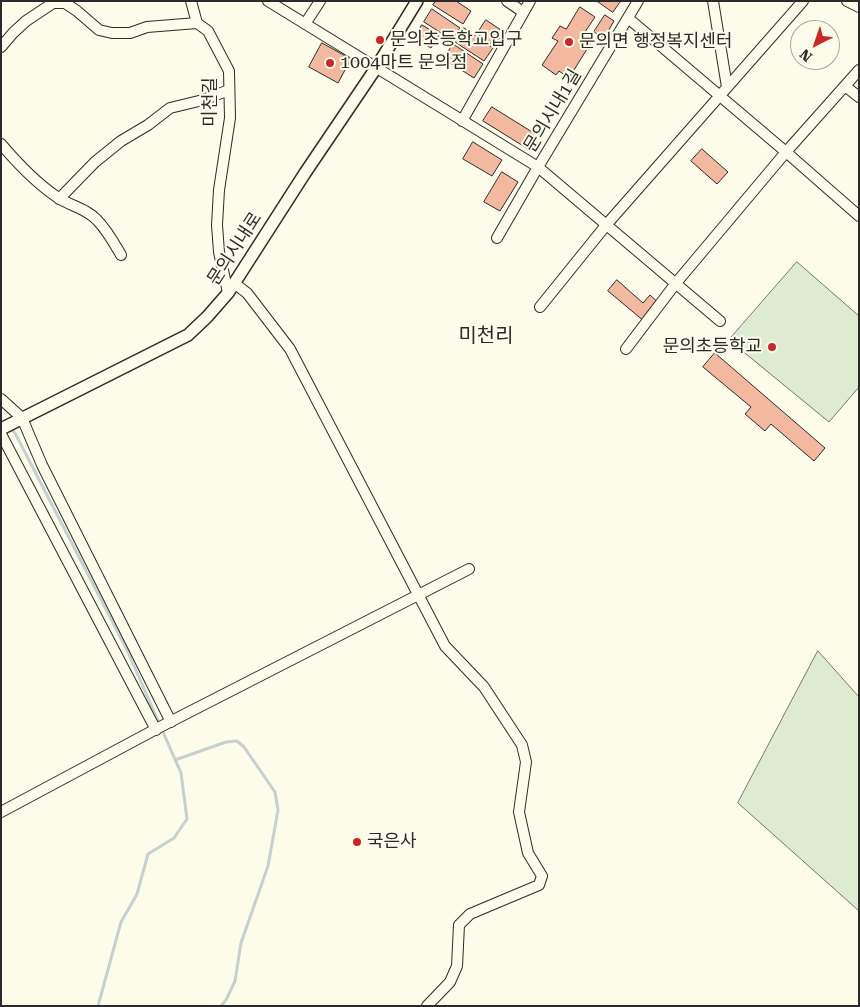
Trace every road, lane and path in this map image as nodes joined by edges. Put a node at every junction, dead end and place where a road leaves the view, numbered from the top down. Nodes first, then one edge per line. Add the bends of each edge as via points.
1 (191, 1) edge
2 (268, 1) edge
3 (320, 1) edge
4 (417, 1) edge
5 (507, 1) edge
6 (530, 1) edge
7 (638, 1) edge
8 (713, 1) edge
9 (803, 1) edge
10 (847, 1) edge
11 (859, 6) edge
12 (523, 12) junction
13 (628, 18) junction
14 (197, 23) junction
15 (306, 24) junction
16 (1, 47) edge
17 (376, 68) junction
18 (859, 70) edge
19 (845, 86) junction
20 (727, 88) junction
21 (229, 90) junction
22 (720, 96) junction
23 (859, 97) edge
24 (462, 121) junction
25 (2, 146) edge
26 (786, 152) junction
27 (538, 167) junction
28 (59, 199) junction
29 (859, 216) edge
30 (607, 224) junction
31 (497, 238) dead end
32 (121, 255) dead end
33 (676, 283) junction
34 (231, 288) junction
35 (540, 307) dead end
36 (720, 321) dead end
37 (626, 349) dead end
38 (1, 400) edge
39 (9, 426) edge
40 (469, 569) dead end
41 (419, 596) junction
42 (163, 726) junction
43 (1, 812) edge
44 (428, 1006) edge

1 - 14 street
2 - 15 street
3 - 15 street
4 - 17 street, 문의시내로
5 - 12 street
6 - 12 street
7 - 13 street, 문의시내1길
8 - 20 street
9 - 20 street
10 - 11 street
12 - 24 street
13 - 22 street
13 - 27 street, 문의시내1길
14 - 16 street via 147,26 130,33 112,34 100,30 65,3 53,4 26,21
14 - 21 street, 미천길 via 208,31 217,46 228,70
15 - 17 street
17 - 24 street
17 - 34 street, 문의시내로
18 - 19 street
19 - 23 street
19 - 26 street
20 - 22 street
21 - 28 street via 170,108 121,140
21 - 34 street, 미천길 via 230,118 217,225 219,252
22 - 26 street
22 - 30 street
24 - 27 street
25 - 28 street via 31,177
26 - 29 street
26 - 33 street
27 - 30 street
27 - 31 street, 문의시내1길
28 - 32 street via 96,219
30 - 33 street
30 - 35 street
33 - 36 street
33 - 37 street
34 - 39 street, 문의시내로 via 207,318 188,335
34 - 41 street via 247,293 290,349
38 - 39 street
39 - 42 street
39 - 42 street via 42,465
40 - 41 street
41 - 42 street
41 - 44 street via 445,646 484,687 522,745 526,762 519,812 528,853 542,876 539,885 470,914 459,925 457,966 450,982
42 - 43 street

